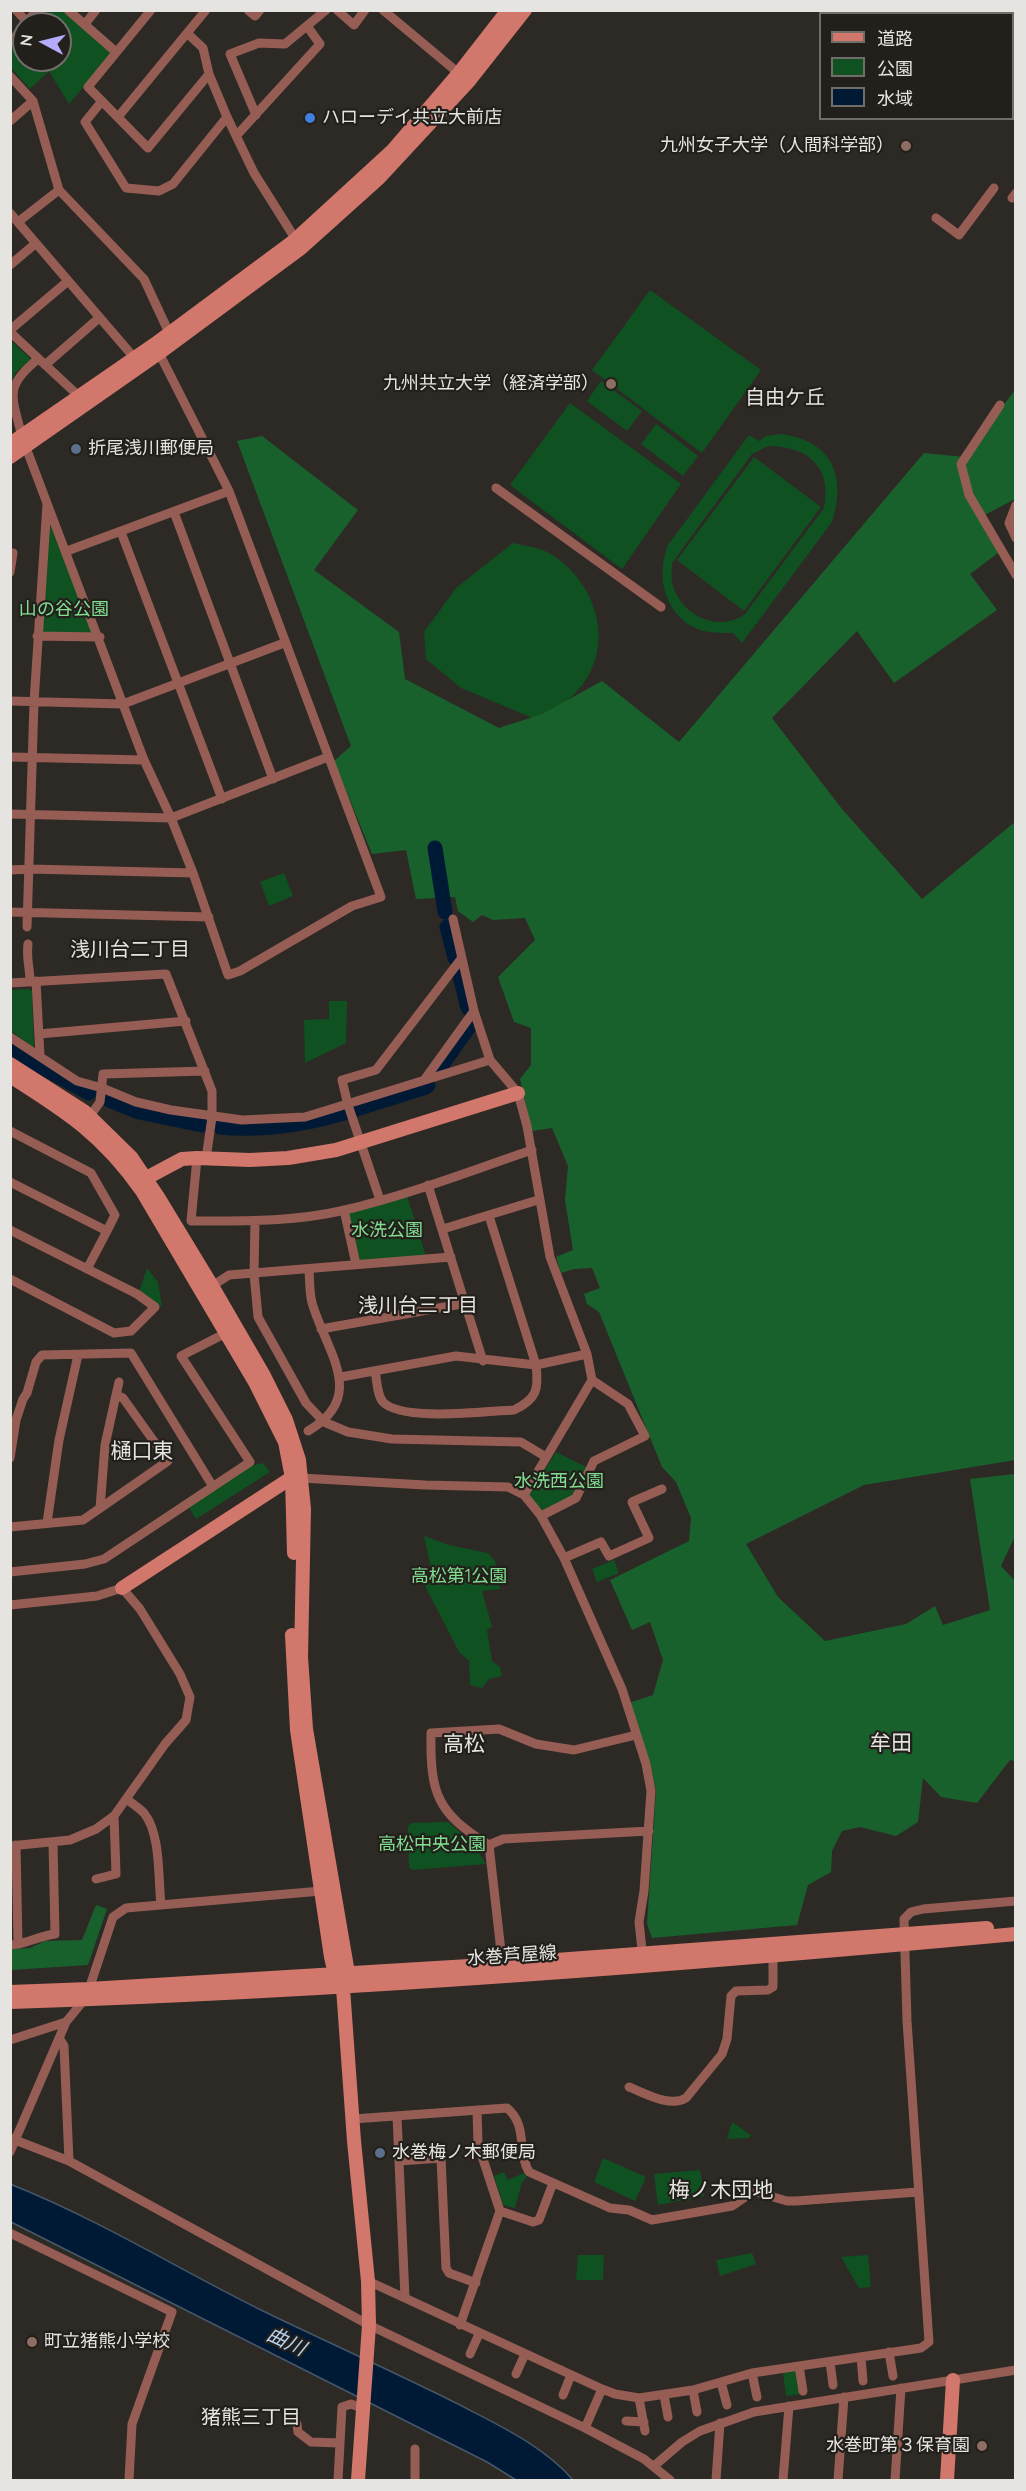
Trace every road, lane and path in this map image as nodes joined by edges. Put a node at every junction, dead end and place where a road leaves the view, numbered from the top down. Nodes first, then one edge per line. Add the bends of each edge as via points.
1 (68, 10) edge
2 (96, 10) edge
3 (151, 10) edge
4 (206, 10) edge
5 (248, 10) edge
6 (260, 10) edge
7 (326, 10) edge
8 (337, 10) edge
9 (365, 10) edge
10 (383, 10) edge
11 (508, 10) edge
12 (525, 10) edge
13 (85, 24) junction
14 (307, 26) junction
15 (188, 34) junction
16 (116, 52) junction
17 (209, 74) junction
18 (10, 76) edge
19 (464, 77) junction
20 (33, 101) junction
21 (102, 101) junction
22 (256, 115) junction
23 (118, 117) junction
24 (227, 117) junction
25 (10, 121) edge
26 (237, 135) junction
27 (994, 188) dead end
28 (59, 190) junction
29 (10, 213) edge
30 (936, 218) dead end
31 (18, 222) junction
32 (35, 244) junction
33 (298, 244) junction
34 (10, 265) edge
35 (68, 281) junction
36 (99, 318) junction
37 (10, 331) edge
38 (171, 337) junction
39 (157, 348) junction
40 (137, 361) junction
41 (42, 362) junction
42 (84, 400) junction
43 (1000, 405) dead end
44 (20, 443) edge
45 (10, 457) edge
46 (496, 488) dead end
47 (229, 491) junction
48 (47, 502) junction
49 (1016, 505) edge
50 (174, 512) junction
51 (121, 532) junction
52 (1016, 538) edge
53 (67, 551) junction
54 (13, 554) dead end
55 (10, 572) edge
56 (1016, 575) edge
57 (662, 608) dead end
58 (37, 636) junction
59 (100, 638) junction
60 (284, 644) junction
61 (231, 665) junction
62 (179, 685) junction
63 (10, 701) edge
64 (34, 702) junction
65 (123, 704) junction
66 (10, 757) edge
67 (32, 757) junction
68 (328, 757) junction
69 (144, 759) junction
70 (273, 779) junction
71 (222, 799) junction
72 (10, 814) edge
73 (30, 815) junction
74 (171, 818) junction
75 (30, 869) junction
76 (10, 870) edge
77 (193, 873) junction
78 (10, 912) edge
79 (28, 912) junction
80 (209, 916) junction
81 (453, 919) dead end
82 (27, 927) dead end
83 (28, 944) dead end
84 (460, 959) junction
85 (33, 982) junction
86 (10, 983) edge
87 (474, 1011) junction
88 (186, 1022) junction
89 (39, 1034) junction
90 (10, 1037) edge
91 (40, 1056) junction
92 (490, 1060) junction
93 (10, 1064) edge
94 (205, 1071) junction
95 (10, 1076) edge
96 (425, 1080) junction
97 (102, 1088) junction
98 (518, 1093) junction
99 (348, 1105) junction
100 (90, 1116) junction
101 (212, 1117) junction
102 (10, 1131) edge
103 (362, 1143) junction
104 (531, 1150) junction
105 (202, 1159) junction
106 (141, 1181) junction
107 (10, 1182) edge
108 (428, 1185) junction
109 (380, 1200) junction
110 (538, 1200) junction
111 (344, 1210) junction
112 (489, 1216) junction
113 (255, 1221) junction
114 (444, 1229) junction
115 (10, 1230) edge
116 (107, 1231) junction
117 (451, 1257) junction
118 (356, 1264) junction
119 (87, 1269) junction
120 (309, 1270) junction
121 (254, 1274) junction
122 (10, 1279) edge
123 (212, 1286) junction
124 (467, 1303) junction
125 (321, 1329) junction
126 (226, 1333) junction
127 (587, 1354) junction
128 (78, 1355) junction
129 (483, 1361) junction
130 (536, 1365) junction
131 (375, 1371) junction
132 (341, 1377) junction
133 (592, 1380) junction
134 (119, 1382) dead end
135 (116, 1395) junction
136 (324, 1422) junction
137 (308, 1431) dead end
138 (546, 1457) junction
139 (10, 1458) edge
140 (297, 1478) junction
141 (212, 1485) junction
142 (662, 1489) dead end
143 (524, 1495) junction
144 (100, 1508) junction
145 (541, 1516) junction
146 (47, 1523) junction
147 (10, 1527) edge
148 (564, 1558) junction
149 (10, 1572) edge
150 (122, 1588) junction
151 (10, 1605) edge
152 (636, 1735) junction
153 (126, 1799) junction
154 (114, 1815) junction
155 (649, 1832) junction
156 (53, 1843) junction
157 (13, 1845) edge
158 (489, 1845) junction
159 (96, 1879) dead end
160 (321, 1891) junction
161 (1016, 1901) edge
162 (160, 1905) junction
163 (1016, 1926) edge
164 (1016, 1934) edge
165 (905, 1939) junction
166 (14, 1944) edge
167 (773, 1955) junction
168 (643, 1959) junction
169 (503, 1969) junction
170 (341, 1974) junction
171 (343, 1988) junction
172 (10, 1992) edge
173 (87, 1994) junction
174 (10, 2002) edge
175 (66, 2022) junction
176 (59, 2038) junction
177 (10, 2040) edge
178 (629, 2087) dead end
179 (477, 2110) junction
180 (397, 2116) junction
181 (353, 2119) junction
182 (13, 2139) edge
183 (10, 2152) edge
184 (69, 2161) junction
185 (399, 2161) junction
186 (553, 2183) junction
187 (918, 2192) junction
188 (500, 2211) junction
189 (10, 2233) edge
190 (368, 2281) junction
191 (476, 2283) junction
192 (405, 2298) junction
193 (369, 2325) junction
194 (460, 2325) junction
195 (479, 2334) junction
196 (889, 2352) junction
197 (470, 2354) dead end
198 (525, 2354) junction
199 (861, 2357) junction
200 (830, 2362) junction
201 (799, 2366) junction
202 (1016, 2370) edge
203 (752, 2373) junction
204 (516, 2374) dead end
205 (571, 2375) junction
206 (893, 2376) dead end
207 (953, 2380) junction
208 (863, 2381) dead end
209 (721, 2382) junction
210 (832, 2385) dead end
211 (901, 2388) junction
212 (602, 2389) junction
213 (693, 2390) junction
214 (803, 2391) dead end
215 (563, 2395) dead end
216 (664, 2395) junction
217 (757, 2397) dead end
218 (843, 2397) junction
219 (639, 2398) junction
220 (727, 2404) dead end
221 (363, 2406) junction
222 (789, 2406) junction
223 (697, 2412) dead end
224 (668, 2417) dead end
225 (626, 2421) dead end
226 (720, 2423) junction
227 (297, 2424) dead end
228 (585, 2428) junction
229 (340, 2443) junction
230 (415, 2449) dead end
231 (654, 2466) junction
232 (129, 2481) edge
233 (338, 2481) edge
234 (358, 2481) edge
235 (415, 2481) edge
236 (670, 2481) edge
237 (716, 2481) edge
238 (783, 2481) edge
239 (838, 2481) edge
240 (895, 2481) edge
241 (947, 2481) edge

1 - 13 street
2 - 13 street
3 - 16 street
4 - 15 street
5 - 6 street via 255,16
7 - 14 street
8 - 9 street via 354,25
10 - 19 street
11 - 19 street
12 - 19 street
13 - 16 street
14 - 22 street via 320,44
14 - 22 street via 285,44 260,43 230,54
15 - 17 street via 203,48
15 - 23 street
16 - 21 street via 88,87
17 - 23 street via 148,148
17 - 24 street
18 - 20 street
19 - 33 street
20 - 25 street
20 - 28 street
21 - 23 street
21 - 24 street via 85,122 126,188 159,191 173,184
22 - 26 street
24 - 26 street
26 - 33 street via 254,173
27 - 30 street via 959,235
28 - 31 street
28 - 38 street via 144,279
29 - 31 street
31 - 32 street
32 - 34 street
32 - 35 street
33 - 38 street
35 - 36 street
35 - 37 street
36 - 40 street
36 - 41 street
37 - 41 street
38 - 39 street
39 - 40 street
39 - 47 street
40 - 42 street
41 - 42 street
41 - 44 street via 23,370 15,384 11,400
42 - 44 street
43 - 56 street via 961,464 969,495
44 - 45 street
44 - 48 street
46 - 57 street
47 - 50 street
47 - 60 street
48 - 53 street
48 - 58 street
49 - 52 street via 1009,523
50 - 51 street
50 - 61 street
51 - 53 street
51 - 62 street
53 - 59 street
54 - 55 street
58 - 59 street
58 - 64 street
59 - 65 street
60 - 61 street
60 - 68 street
61 - 62 street
61 - 70 street
62 - 65 street
62 - 71 street
63 - 64 street
64 - 65 street
64 - 67 street
65 - 69 street
66 - 67 street
67 - 69 street
67 - 73 street
68 - 70 street
68 - 80 street via 381,897 352,906 228,975
69 - 74 street
70 - 71 street
71 - 74 street
72 - 73 street
73 - 74 street
73 - 75 street
74 - 77 street
75 - 76 street
75 - 77 street
75 - 79 street
77 - 80 street
78 - 79 street
79 - 80 street
79 - 82 street
81 - 84 street
83 - 85 street via 26,960
84 - 87 street
84 - 99 street via 376,1070 342,1080
85 - 86 street
85 - 88 street via 166,974
85 - 89 street
87 - 92 street
87 - 96 street
88 - 89 street
88 - 94 street
89 - 91 street
90 - 91 street
91 - 97 street via 77,1081
92 - 96 street
92 - 98 street
93 - 100 street
94 - 97 street via 104,1074
94 - 101 street via 212,1091
95 - 106 street via 80,1122
96 - 99 street
97 - 100 street via 100,1102
97 - 101 street via 136,1102
98 - 103 street
98 - 104 street
99 - 101 street via 305,1117
99 - 103 street
100 - 106 street via 124,1150
101 - 105 street
102 - 116 street via 91,1173 115,1215
103 - 105 street via 288,1158
103 - 109 street
104 - 108 street
104 - 110 street
105 - 106 street via 182,1159
105 - 113 street via 190,1221
106 - 123 street
106 - 126 street
107 - 116 street
108 - 109 street
108 - 114 street
109 - 111 street
110 - 112 street
110 - 127 street via 550,1257
111 - 113 street
111 - 118 street
112 - 114 street
112 - 130 street
113 - 121 street
114 - 117 street
115 - 119 street
116 - 119 street
117 - 118 street
117 - 124 street
118 - 120 street
119 - 122 street via 155,1307 131,1331 114,1333
120 - 121 street
120 - 125 street via 312,1303
121 - 123 street via 229,1275
121 - 136 street via 258,1317 306,1403
123 - 140 street via 283,1412 299,1460
124 - 125 street
124 - 129 street
125 - 132 street
126 - 140 street via 285,1442
126 - 141 street via 181,1356 250,1462
127 - 130 street
127 - 133 street
128 - 139 street via 42,1355 36,1362 16,1420
128 - 141 street via 131,1353
128 - 146 street via 59,1440
129 - 130 street
129 - 131 street via 456,1356
130 - 131 street via 538,1384 529,1403 514,1410 413,1414 391,1409 381,1400
131 - 132 street
132 - 136 street via 339,1398
133 - 138 street
133 - 145 street via 628,1404 645,1436 594,1461 576,1498
134 - 135 street
135 - 144 street via 105,1445
135 - 144 street via 123,1398 168,1461
136 - 137 street
136 - 138 street via 348,1432 392,1438 520,1442
138 - 143 street
140 - 143 street via 508,1487
140 - 150 street
140 - 160 street via 291,1657 297,1730
140 - 170 street via 304,1509 302,1689
141 - 149 street via 104,1559
142 - 148 street via 633,1502 649,1538 609,1556 601,1542
143 - 145 street
144 - 146 street via 83,1520
145 - 148 street
146 - 147 street
148 - 152 street via 622,1689
150 - 151 street via 98,1596
150 - 153 street via 140,1609 190,1697 186,1720
152 - 155 street via 651,1791
152 - 158 street via 574,1750 536,1744 499,1729 431,1734 436,1793 452,1819
153 - 154 street
153 - 162 street via 143,1812 155,1835
154 - 156 street via 85,1835
154 - 159 street via 116,1874
155 - 158 street via 503,1839
155 - 168 street via 639,1922
156 - 157 street
156 - 166 street via 55,1934
157 - 166 street
158 - 169 street
160 - 162 street
160 - 170 street
161 - 165 street via 911,1912 904,1919
162 - 173 street via 126,1908 113,1917
163 - 165 street, 水巻芦屋線
164 - 165 street, 水巻芦屋線
165 - 167 street, 水巻芦屋線
165 - 168 street, 水巻芦屋線
165 - 187 street
167 - 168 street, 水巻芦屋線
167 - 178 street via 773,1988 736,1991 731,1996 722,2054 686,2098 670,2102
168 - 169 street, 水巻芦屋線
169 - 170 street, 水巻芦屋線
169 - 171 street, 水巻芦屋線
170 - 171 street
170 - 173 street, 水巻芦屋線
171 - 173 street, 水巻芦屋線
171 - 181 street
172 - 173 street, 水巻芦屋線
173 - 174 street, 水巻芦屋線
173 - 175 street
175 - 176 street
175 - 177 street
176 - 182 street
176 - 184 street via 64,2046
179 - 180 street
179 - 186 street via 507,2108 513,2113 519,2123 524,2163 530,2172
179 - 188 street via 478,2144
180 - 181 street
180 - 185 street
181 - 190 street
182 - 183 street
182 - 184 street
184 - 193 street
185 - 191 street via 441,2158 446,2268 449,2273
185 - 192 street
186 - 187 street via 610,2208 629,2210 652,2220 732,2206 756,2192 787,2201
186 - 188 street via 539,2220 533,2222
187 - 196 street via 929,2342 921,2348
188 - 191 street
189 - 232 street via 172,2312 132,2424
190 - 192 street
190 - 193 street
191 - 194 street
192 - 194 street
193 - 221 street
193 - 228 street
194 - 195 street
195 - 197 street
195 - 198 street
196 - 199 street
196 - 206 street
198 - 204 street
198 - 205 street
199 - 200 street
199 - 208 street
200 - 201 street
200 - 210 street
201 - 203 street
201 - 214 street
202 - 207 street
203 - 209 street
203 - 217 street
205 - 212 street
205 - 215 street
207 - 211 street
207 - 241 street
209 - 213 street
209 - 220 street
211 - 218 street
211 - 240 street
212 - 219 street
212 - 228 street
213 - 216 street
213 - 223 street
216 - 219 street
216 - 224 street
218 - 222 street
218 - 239 street
219 - 225 street via 645,2427
221 - 229 street via 342,2407
221 - 234 street
222 - 226 street
222 - 238 street
226 - 231 street via 682,2442
226 - 237 street
227 - 229 street via 298,2432 311,2442
228 - 231 street
229 - 233 street
230 - 235 street
231 - 236 street

